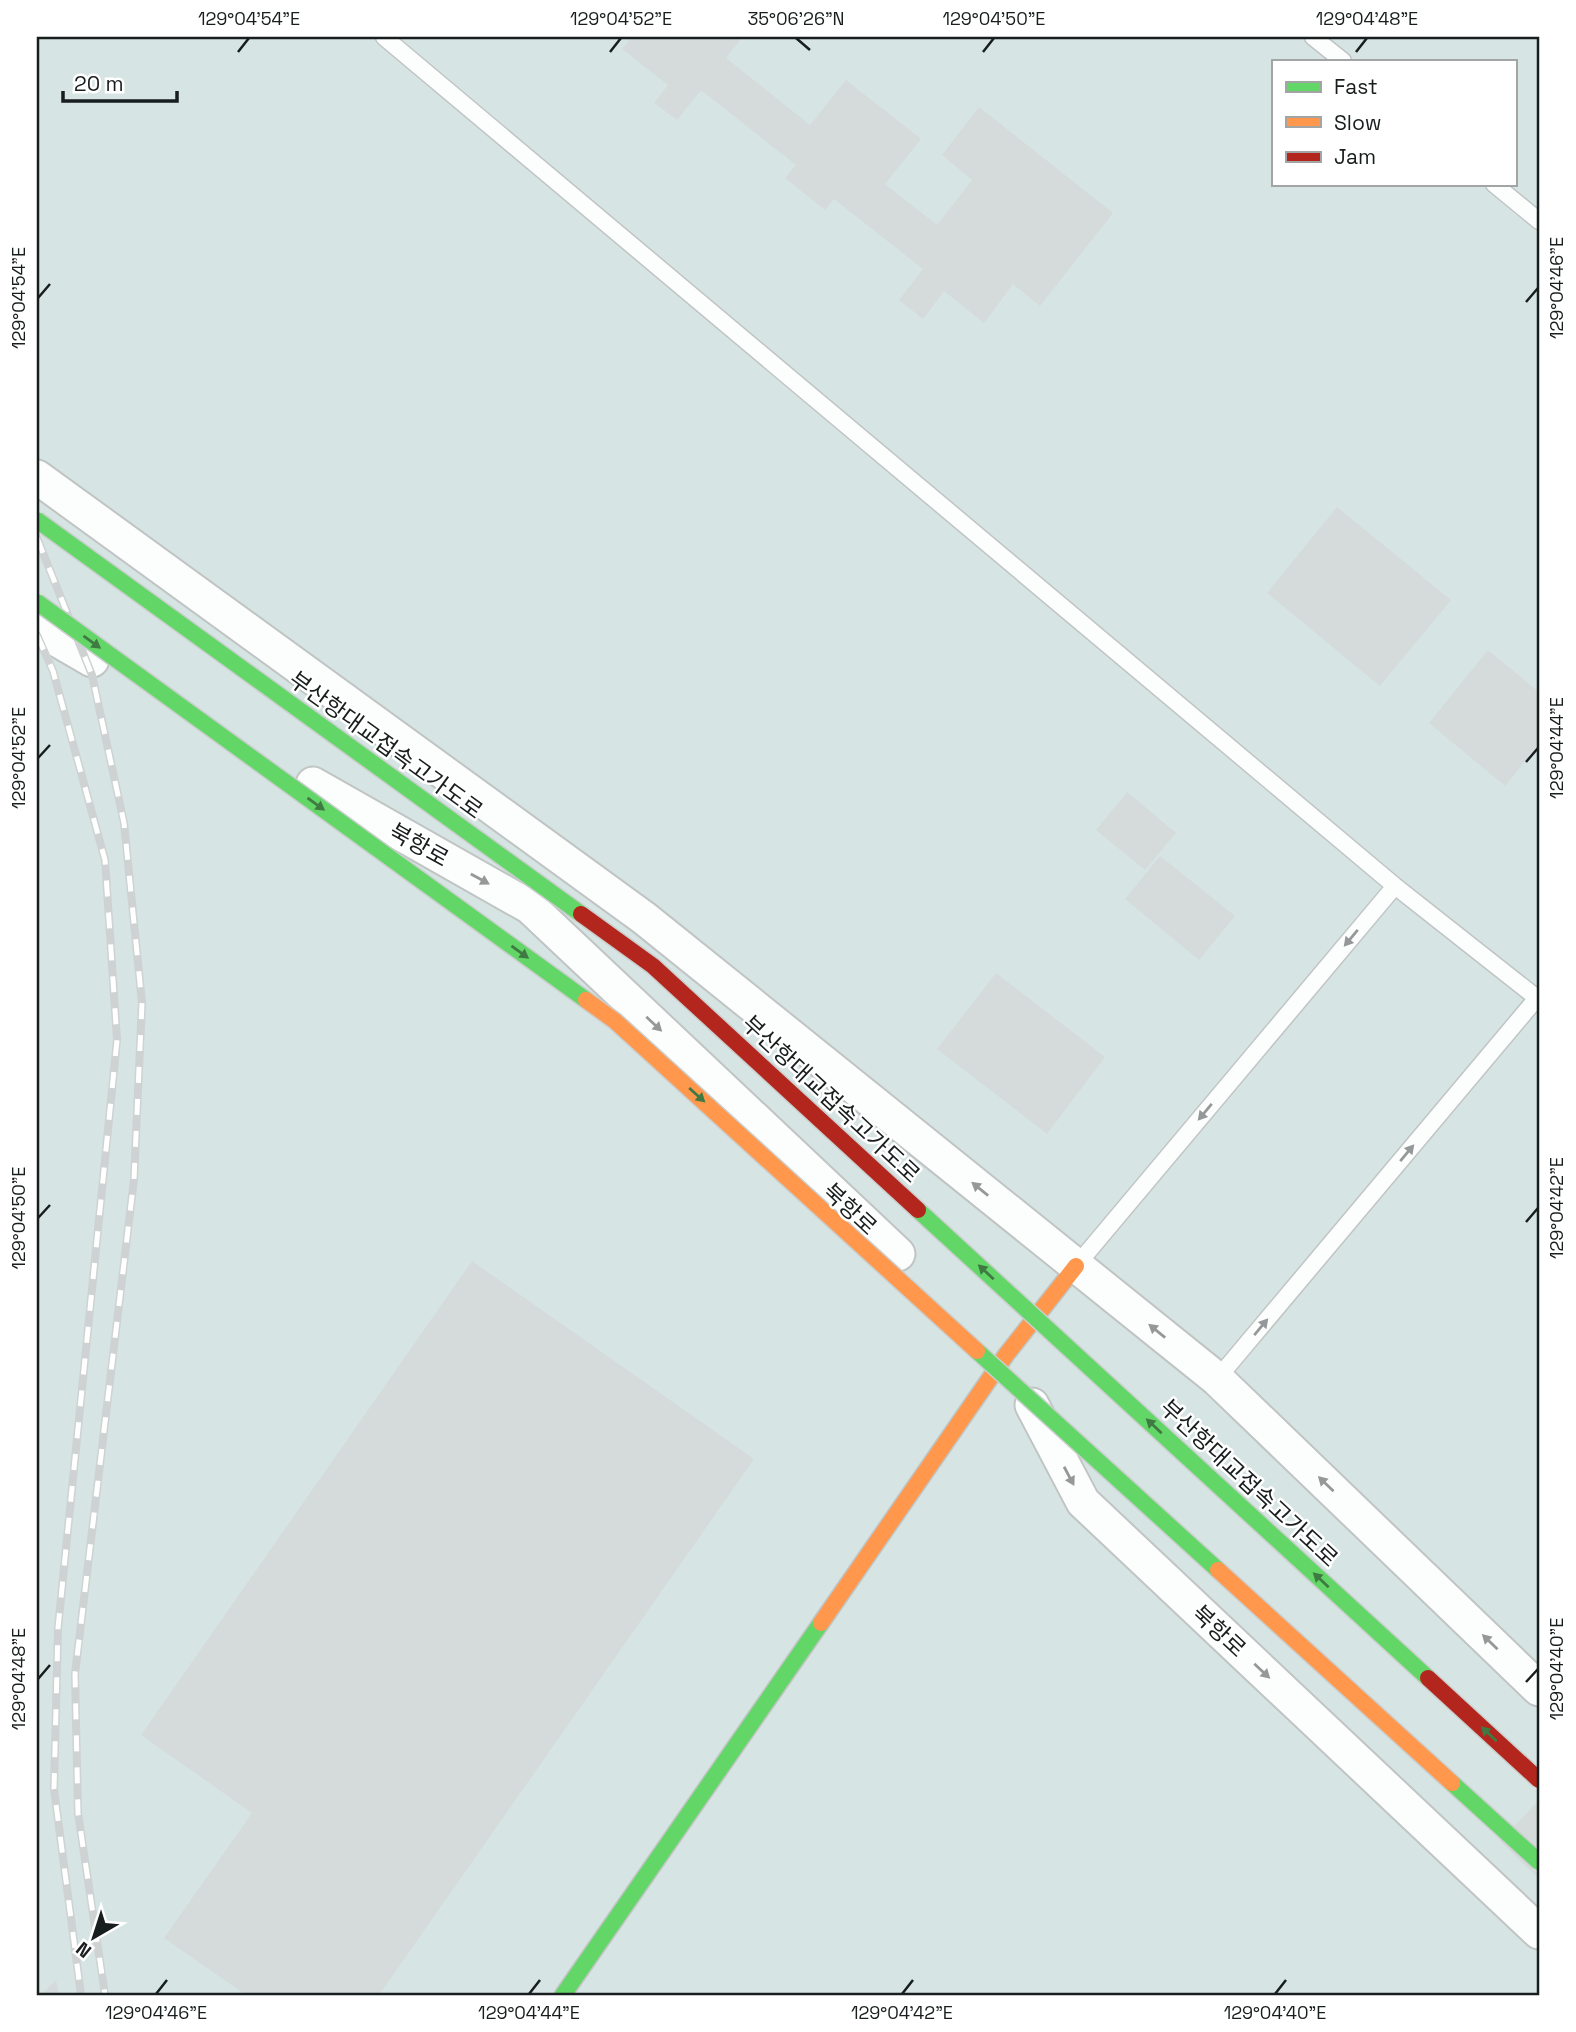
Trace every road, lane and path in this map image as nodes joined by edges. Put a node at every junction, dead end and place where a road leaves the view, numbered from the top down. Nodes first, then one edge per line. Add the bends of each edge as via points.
1 (384, 37) edge
2 (1313, 37) edge
3 (1342, 60) edge
4 (1496, 186) edge
5 (1539, 220) edge
6 (37, 477) edge
7 (37, 520) edge
8 (37, 602) edge
9 (37, 628) edge
10 (1395, 886) junction
11 (1538, 997) edge
12 (1076, 1266) junction
13 (1006, 1355) junction
14 (1217, 1379) junction
15 (1539, 1689) edge
16 (1539, 1780) edge
17 (1539, 1862) edge
18 (1539, 1932) edge
19 (563, 1995) edge

1 - 10 lane
2 - 3 lane
4 - 5 lane
12 -> 6 street via 644,918
16 -> 7 main road, 부산항대교접속고가도로, bridge via 653,966
8 -> 17 main road, bridge via 615,1021
9 -> 13 street, 북항로 via 530,907
10 - 11 lane
10 -> 12 lane
14 -> 11 lane
12 - 13 main road
14 -> 12 street
13 -> 18 street, 북항로 via 1083,1502
13 - 19 main road
15 -> 14 street

